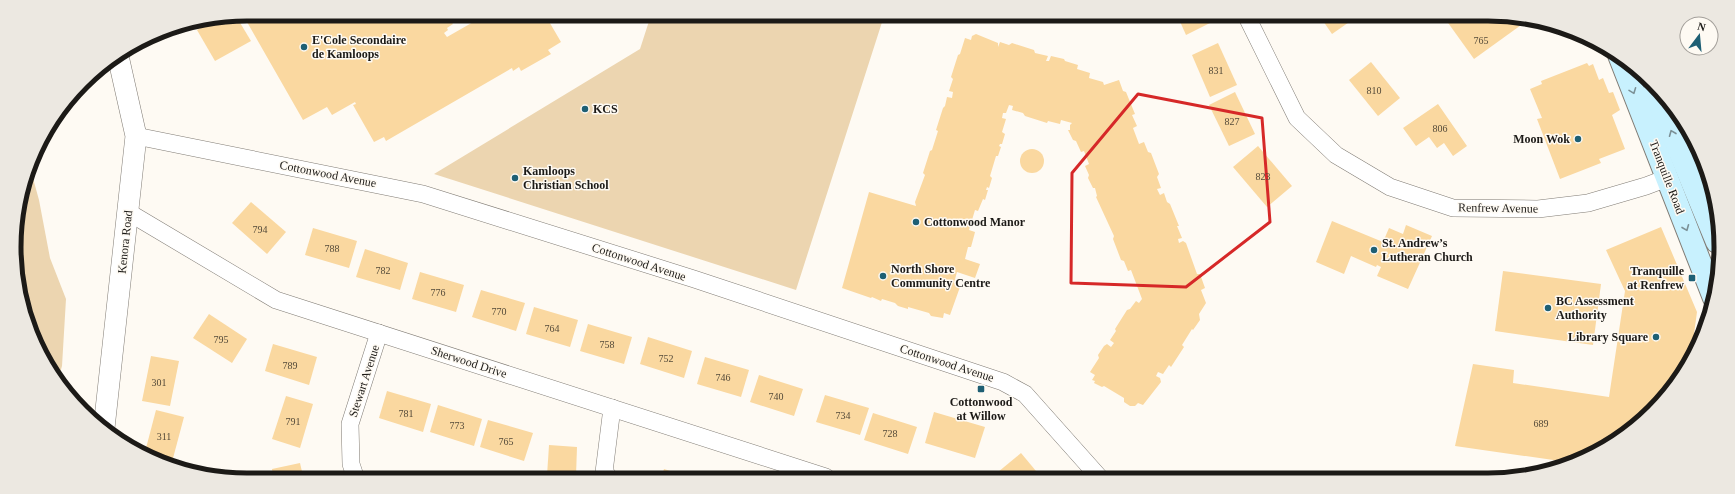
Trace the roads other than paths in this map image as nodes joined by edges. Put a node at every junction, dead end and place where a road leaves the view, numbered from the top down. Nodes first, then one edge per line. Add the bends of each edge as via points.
1 (1249, 21) edge
2 (119, 60) edge
3 (1623, 66) edge
4 (1658, 99) edge
5 (136, 136) junction
6 (1694, 167) edge
7 (1667, 178) junction
8 (128, 212) junction
9 (1714, 235) edge
10 (1710, 289) edge
11 (379, 333) junction
12 (612, 408) junction
13 (105, 422) edge
14 (354, 473) edge
15 (605, 473) edge
16 (814, 473) edge
17 (1095, 473) edge

1 - 7 street, Renfrew Avenue via 1297,118 1336,155 1390,187 1453,208 1538,210 1588,203
2 - 5 street, Kenora Road
3 -> 7 main road, Tranquille Road
6 -> 4 main road, Tranquille Road
5 - 8 street, Kenora Road
5 - 17 street, Cottonwood Avenue via 423,194 694,279 1003,382 1025,394
6 - 7 main road
6 - 9 main road, Tranquille Road
7 -> 10 main road, Tranquille Road
8 - 11 street, Sherwood Drive via 276,300
8 - 13 street, Kenora Road
11 - 12 street, Sherwood Drive
11 - 14 street, Stewart Avenue via 350,424 351,464
12 - 15 street
12 - 16 street, Sherwood Drive

